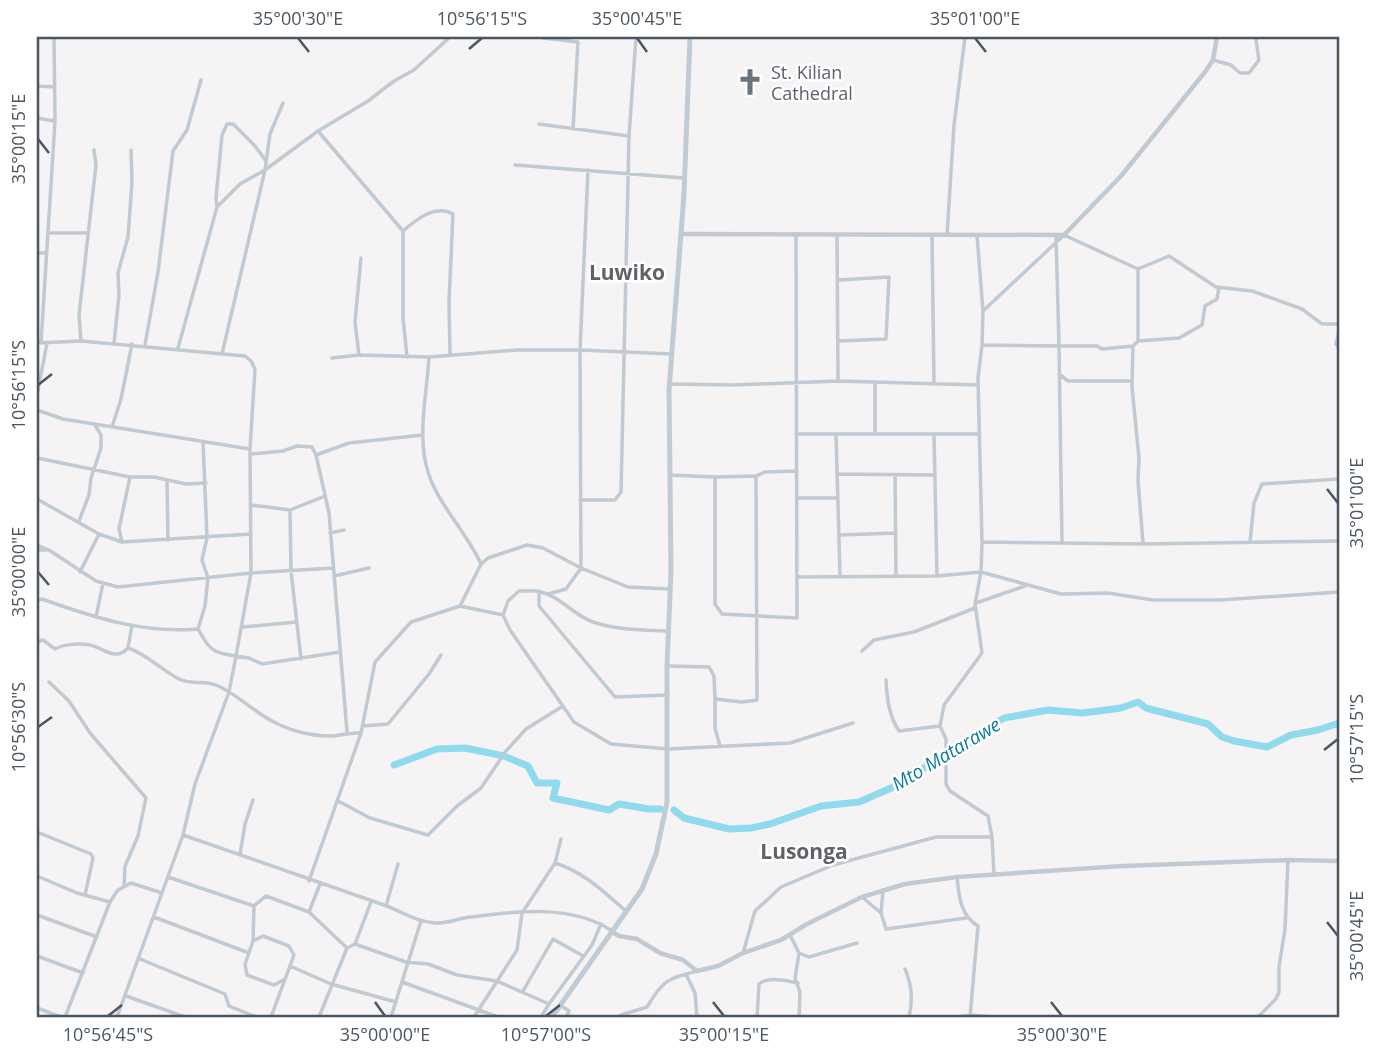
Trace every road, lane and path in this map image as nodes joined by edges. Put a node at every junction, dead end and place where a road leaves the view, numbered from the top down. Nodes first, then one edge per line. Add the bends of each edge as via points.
1 (54, 37) edge
2 (450, 37) edge
3 (636, 37) edge
4 (691, 37) edge
5 (964, 37) edge
6 (1217, 37) edge
7 (1258, 37) edge
8 (543, 38) edge
9 (1213, 60) junction
10 (201, 80) dead end
11 (37, 86) edge
12 (55, 87) junction
13 (283, 103) dead end
14 (37, 118) edge
15 (55, 121) junction
16 (539, 124) dead end
17 (573, 129) junction
18 (318, 131) junction
19 (629, 136) junction
20 (94, 150) dead end
21 (131, 150) dead end
22 (266, 162) junction
23 (515, 165) dead end
24 (265, 170) junction
25 (588, 170) junction
26 (629, 174) junction
27 (685, 178) junction
28 (217, 207) junction
29 (403, 231) junction
30 (49, 233) junction
31 (87, 233) junction
32 (681, 233) junction
33 (796, 235) junction
34 (837, 235) junction
35 (932, 235) junction
36 (947, 235) junction
37 (977, 235) junction
38 (1056, 235) junction
39 (1064, 235) junction
40 (1056, 243) junction
41 (37, 253) edge
42 (47, 253) junction
43 (361, 258) dead end
44 (1138, 269) junction
45 (838, 280) junction
46 (1219, 287) junction
47 (982, 311) junction
48 (1339, 324) edge
49 (1339, 331) edge
50 (81, 341) junction
51 (838, 341) junction
52 (1138, 341) junction
53 (42, 343) edge
54 (114, 343) junction
55 (132, 344) junction
56 (145, 345) junction
57 (982, 345) junction
58 (1059, 346) junction
59 (1133, 346) junction
60 (178, 348) junction
61 (1339, 348) edge
62 (580, 350) junction
63 (622, 352) junction
64 (222, 354) junction
65 (450, 354) junction
66 (672, 354) junction
67 (359, 355) junction
68 (407, 357) junction
69 (429, 357) junction
70 (332, 358) dead end
71 (1059, 374) junction
72 (838, 381) junction
73 (1132, 381) junction
74 (796, 382) junction
75 (875, 382) junction
76 (670, 384) junction
77 (934, 384) junction
78 (978, 385) junction
79 (37, 395) edge
80 (37, 410) edge
81 (95, 425) junction
82 (112, 427) junction
83 (796, 434) junction
84 (836, 434) junction
85 (875, 434) junction
86 (934, 434) junction
87 (978, 434) junction
88 (424, 435) junction
89 (203, 442) junction
90 (251, 452) junction
91 (316, 455) junction
92 (37, 457) edge
93 (95, 470) junction
94 (796, 471) junction
95 (837, 474) junction
96 (669, 475) junction
97 (895, 475) junction
98 (935, 475) junction
99 (757, 476) junction
100 (715, 477) junction
101 (130, 478) junction
102 (1339, 479) edge
103 (167, 481) junction
104 (206, 483) junction
105 (325, 496) junction
106 (797, 498) junction
107 (838, 498) junction
108 (37, 499) edge
109 (580, 500) junction
110 (251, 505) junction
111 (290, 510) junction
112 (79, 521) junction
113 (344, 530) dead end
114 (330, 533) junction
115 (896, 533) junction
116 (99, 534) junction
117 (251, 534) junction
118 (839, 536) junction
119 (207, 538) junction
120 (168, 540) junction
121 (1339, 541) edge
122 (122, 542) junction
123 (982, 542) junction
124 (1250, 542) junction
125 (1062, 543) junction
126 (1143, 544) junction
127 (37, 547) edge
128 (481, 564) junction
129 (333, 568) junction
130 (369, 568) dead end
131 (581, 568) junction
132 (292, 571) junction
133 (80, 572) junction
134 (981, 572) junction
135 (251, 573) junction
136 (334, 576) junction
137 (840, 576) junction
138 (897, 576) junction
139 (937, 576) junction
140 (798, 577) junction
141 (208, 578) junction
142 (103, 583) junction
143 (1027, 585) junction
144 (670, 589) junction
145 (539, 591) junction
146 (1339, 593) edge
147 (547, 594) junction
148 (37, 601) edge
149 (460, 606) junction
150 (975, 606) junction
151 (503, 615) junction
152 (758, 616) junction
153 (96, 617) junction
154 (296, 622) junction
155 (132, 625) junction
156 (242, 627) junction
157 (198, 629) junction
158 (669, 631) junction
159 (37, 642) edge
160 (128, 648) junction
161 (862, 651) dead end
162 (340, 652) junction
163 (441, 655) dead end
164 (236, 656) junction
165 (301, 659) junction
166 (667, 666) junction
167 (886, 680) dead end
168 (49, 682) dead end
169 (229, 692) junction
170 (667, 695) junction
171 (715, 699) junction
172 (563, 706) junction
173 (853, 723) dead end
174 (363, 726) junction
175 (940, 726) junction
176 (347, 732) junction
177 (361, 733) junction
178 (720, 746) junction
179 (668, 749) junction
180 (253, 800) dead end
181 (338, 801) junction
182 (37, 832) edge
183 (183, 835) junction
184 (992, 837) junction
185 (561, 839) dead end
186 (240, 855) junction
187 (1288, 860) junction
188 (1339, 861) edge
189 (555, 863) junction
190 (398, 864) dead end
191 (994, 875) junction
192 (37, 876) edge
193 (168, 877) junction
194 (957, 877) junction
195 (309, 880) junction
196 (320, 884) junction
197 (124, 887) junction
198 (883, 890) junction
199 (162, 892) junction
200 (85, 895) junction
201 (862, 897) junction
202 (110, 902) junction
203 (371, 902) junction
204 (254, 906) junction
205 (386, 906) junction
206 (309, 912) junction
207 (522, 912) junction
208 (627, 912) junction
209 (881, 913) junction
210 (37, 915) edge
211 (154, 917) junction
212 (966, 918) junction
213 (421, 921) junction
214 (601, 924) junction
215 (612, 932) junction
216 (790, 935) junction
217 (97, 937) junction
218 (253, 941) junction
219 (857, 943) dead end
220 (355, 944) junction
221 (347, 948) junction
222 (249, 953) junction
223 (743, 953) junction
224 (799, 953) junction
225 (37, 956) edge
226 (583, 956) junction
227 (139, 959) junction
228 (406, 962) junction
229 (290, 966) junction
230 (905, 969) dead end
231 (697, 971) junction
232 (83, 972) junction
233 (686, 974) junction
234 (285, 979) junction
235 (497, 981) junction
236 (402, 982) junction
237 (331, 984) junction
238 (797, 984) junction
239 (523, 991) junction
240 (126, 996) junction
241 (396, 1002) junction
242 (549, 1004) junction
243 (559, 1005) junction
244 (37, 1008) edge
245 (478, 1010) junction
246 (171, 1015) edge
247 (621, 1015) dead end
248 (970, 1016) edge
249 (63, 1017) edge
250 (117, 1017) edge
251 (184, 1017) edge
252 (256, 1017) edge
253 (271, 1017) edge
254 (319, 1017) edge
255 (391, 1017) edge
256 (474, 1017) edge
257 (498, 1017) edge
258 (541, 1017) edge
259 (552, 1017) edge
260 (566, 1017) edge
261 (697, 1017) edge
262 (757, 1017) edge
263 (799, 1017) edge
264 (909, 1017) edge
265 (960, 1017) edge
266 (993, 1017) edge
267 (1258, 1017) edge

1 - 12 street
2 - 18 street via 414,69
3 - 19 street
4 - 27 main road
5 - 36 street
6 - 9 street
7 - 9 street via 1259,60 1249,73
8 - 17 street via 578,42
9 - 39 street via 1121,176
10 - 56 street via 187,131 173,151
11 - 12 street
12 - 15 street
13 - 22 street via 270,134
14 - 15 street
15 - 30 street
16 - 17 street
17 - 19 street
18 - 24 street
18 - 29 street
19 - 26 street
20 - 31 street
21 - 54 street via 128,237 118,273
22 - 24 street
22 - 28 street via 233,124 227,124 222,135
23 - 25 street
24 - 28 street via 240,184
24 - 64 street
25 - 26 street
25 - 62 street
26 - 27 street
26 - 63 street
27 - 32 main road
28 - 60 street
29 - 65 street via 434,211 444,209 453,214
29 - 68 street
30 - 31 street
30 - 42 street
31 - 50 street
32 - 33 street
32 - 66 main road
33 - 34 street
33 - 74 street
34 - 35 street
34 - 45 street
35 - 36 street
35 - 77 street
36 - 37 street
37 - 38 street
37 - 47 street
38 - 39 street
38 - 40 street
39 - 40 street
39 - 44 street
40 - 47 street
40 - 58 street
41 - 42 street
42 - 53 street
43 - 67 street via 355,322
44 - 46 street via 1169,256
44 - 52 street
45 - 51 street
45 - 51 street via 889,278 886,339
46 - 48 street via 1252,291 1302,309 1322,324
46 - 52 street via 1217,299 1205,306 1202,326 1180,338
47 - 57 street
49 - 61 street
50 - 53 street
50 - 54 street
51 - 72 street
52 - 59 street
53 - 79 street
54 - 55 street
55 - 56 street
55 - 82 street
56 - 60 street
57 - 58 street
57 - 78 street
58 - 59 street
58 - 71 street
59 - 73 street
60 - 64 street
62 - 63 street
62 - 65 street
62 - 109 street
63 - 66 street
63 - 109 street via 621,492 615,500
64 - 90 street via 245,356 255,369
65 - 69 street
66 - 76 main road
67 - 68 street
67 - 70 street
68 - 69 street
69 - 88 street
71 - 73 street via 1068,381
71 - 125 street
72 - 74 street
72 - 75 street
73 - 126 street
74 - 76 street
74 - 83 street
75 - 77 street
75 - 85 street
76 - 96 main road
77 - 78 street
78 - 87 street
80 - 81 street
81 - 82 street
81 - 93 street via 102,441
82 - 89 street
83 - 84 street
83 - 94 street
84 - 85 street
84 - 95 street
85 - 86 street
86 - 87 street
86 - 98 street
87 - 123 street
88 - 91 street via 349,443
88 - 128 street via 428,474
89 - 90 street
89 - 104 street
90 - 91 street via 297,446 312,447
90 - 110 street
91 - 105 street
92 - 93 street
93 - 101 street
93 - 112 street
94 - 99 street via 765,471
94 - 106 street
95 - 97 street
95 - 107 street
96 - 100 street
96 - 144 main road
97 - 98 street
97 - 115 street
98 - 139 street
99 - 100 street
99 - 152 street
100 - 152 street via 715,604 722,614
101 - 103 street
101 - 122 street via 119,529
102 - 124 street via 1262,484 1254,503
103 - 104 street
103 - 120 street
104 - 119 street
105 - 111 street
105 - 114 street
106 - 107 street
106 - 140 street
107 - 118 street
108 - 112 street
109 - 131 street
110 - 111 street
110 - 117 street
111 - 132 street
112 - 116 street
113 - 114 street
114 - 129 street
115 - 118 street
115 - 138 street
116 - 122 street
116 - 133 street
117 - 119 street
117 - 135 street
118 - 137 street
119 - 120 street
119 - 141 street via 202,561
120 - 122 street
121 - 124 street
123 - 125 street
123 - 134 street
124 - 126 street
125 - 126 street
127 - 133 street
128 - 131 street via 527,545 543,548
128 - 149 street
129 - 132 street
129 - 136 street
130 - 136 street
131 - 144 street via 628,587
131 - 147 street via 566,589
132 - 135 street
132 - 154 street
133 - 142 street
134 - 139 street
134 - 143 street
134 - 150 street
135 - 141 street
135 - 156 street
136 - 162 street
137 - 138 street
137 - 140 street
138 - 139 street
140 - 152 street via 797,618
141 - 142 street via 118,587
141 - 157 street
142 - 153 street
143 - 146 street via 1061,593 1108,593 1153,600
143 - 150 street
144 - 158 main road
145 - 147 street
145 - 151 street via 519,591 508,601
145 - 170 street via 539,606 615,697
147 - 158 street via 594,622
148 - 153 street
149 - 151 street
149 - 174 street via 411,621 375,662
150 - 161 street via 914,632 874,640
150 - 175 street via 982,653 944,705
151 - 172 street
152 - 171 street via 757,700
153 - 155 street
154 - 156 street
154 - 165 street
155 - 157 street via 161,631
155 - 160 street
156 - 164 street
157 - 164 street via 208,648
158 - 166 main road
159 - 160 street via 43,640 55,649 90,645 112,655
160 - 169 street via 183,681 214,684
162 - 165 street
162 - 176 street
163 - 174 street via 388,724
164 - 165 street via 262,664
164 - 169 street
166 - 170 main road
166 - 171 street via 709,667
167 - 175 street via 887,704 899,731
168 - 197 street via 146,797 138,836 125,866
169 - 176 street via 276,724 330,736
169 - 183 street via 195,784
170 - 179 main road
171 - 178 street
172 - 179 street via 574,722 611,744
172 - 181 street via 526,729 481,788 428,835 370,818
173 - 178 street via 790,743
174 - 177 street
175 - 184 street via 946,739 946,784 988,816
176 - 177 street
177 - 181 street
178 - 179 street
179 - 208 main road via 667,802 656,854
180 - 186 street
181 - 195 street
182 - 200 street via 91,855
183 - 186 street
183 - 193 street
184 - 191 street
184 - 223 street via 936,837 833,864 780,887 755,911
185 - 189 street
186 - 195 street
187 - 188 street
187 - 191 street
187 - 267 street via 1279,992
189 - 207 street
189 - 208 street via 570,867
190 - 205 street
191 - 194 street
192 - 200 street
193 - 199 street
193 - 204 street
194 - 198 street
194 - 212 street
195 - 196 street
196 - 203 street
196 - 206 street
197 - 199 street via 131,883
197 - 202 street
198 - 201 street
198 - 209 street
199 - 211 street
200 - 202 street
201 - 209 street
201 - 216 street
202 - 217 street
203 - 205 street
203 - 220 street
204 - 206 street via 266,896
204 - 218 street
205 - 213 street
206 - 221 street
207 - 213 street
207 - 214 street via 569,914
207 - 235 street via 517,950
208 - 215 main road
209 - 212 street via 886,929
210 - 217 street
211 - 222 street
211 - 227 street
212 - 248 street via 978,926
213 - 228 street
214 - 215 street
214 - 226 street
215 - 231 street via 683,960
215 - 243 main road
216 - 223 street
216 - 224 street
217 - 232 street
218 - 222 street
218 - 229 street via 263,936 289,946 294,955
219 - 224 street via 809,957
220 - 221 street
220 - 228 street
221 - 237 street
222 - 234 street via 244,964 247,975 274,985
223 - 231 street
224 - 238 street
225 - 232 street
226 - 239 street via 553,939
226 - 242 street
227 - 240 street
227 - 252 street via 225,994 229,1006
228 - 235 street
228 - 236 street
229 - 234 street
229 - 237 street
230 - 264 street via 912,1004
231 - 233 street
232 - 249 street
233 - 247 street via 669,979 647,1007
233 - 261 street via 695,993
234 - 253 street
235 - 239 street
235 - 245 street
236 - 241 street
236 - 245 street
237 - 241 street
237 - 254 street
238 - 262 street via 762,982
238 - 263 street
239 - 242 street
240 - 246 street
240 - 250 street
241 - 255 street
242 - 258 street
243 - 259 main road
243 - 260 street via 569,1011
244 - 249 street
245 - 256 street
245 - 257 street
246 - 251 street
248 - 265 street
248 - 266 street

